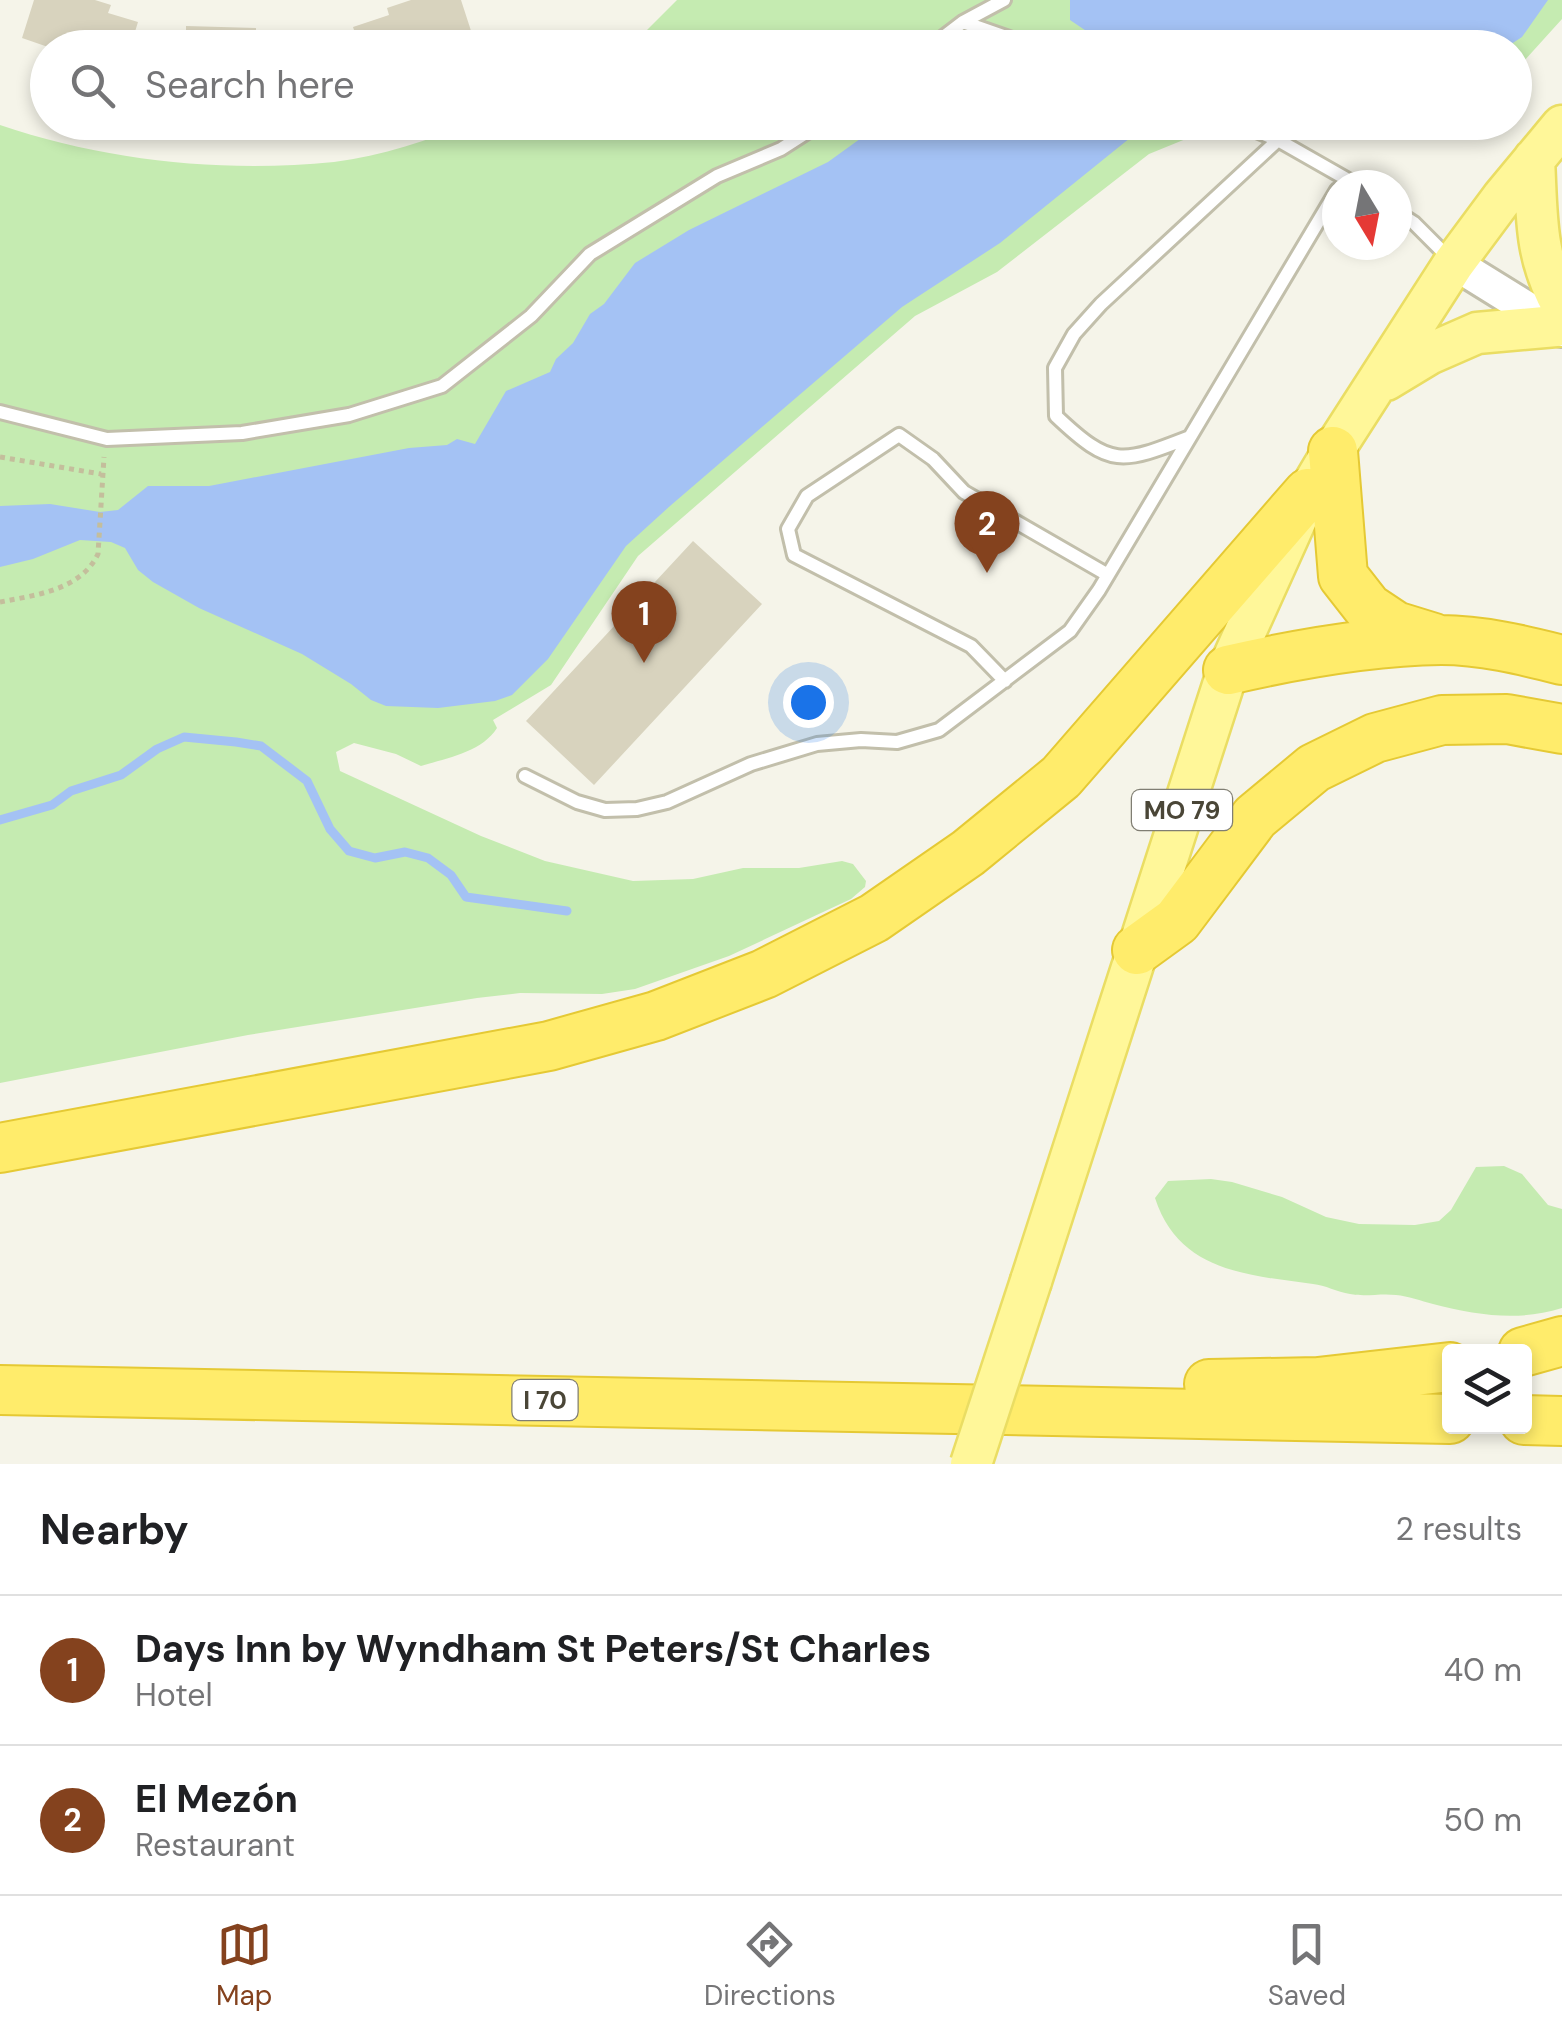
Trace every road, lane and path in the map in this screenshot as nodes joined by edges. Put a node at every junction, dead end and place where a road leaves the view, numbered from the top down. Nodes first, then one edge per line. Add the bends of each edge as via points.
1 (1004, 0) edge
2 (963, 22) junction
3 (953, 30) edge
4 (986, 30) edge
5 (1562, 126) edge
6 (796, 140) edge
7 (1278, 140) joint
8 (1534, 160) junction
9 (1324, 170) edge
10 (1322, 222) edge
11 (1412, 222) edge
12 (1454, 263) junction
13 (1560, 320) edge
14 (1378, 385) junction
15 (0, 412) edge
16 (1190, 437) junction
17 (107, 439) junction
18 (1333, 452) junction
19 (0, 457) edge
20 (102, 474) junction
21 (1308, 493) junction
22 (1108, 575) junction
23 (0, 602) edge
24 (1442, 640) junction
25 (1562, 660) edge
26 (1228, 670) junction
27 (1004, 682) junction
28 (1562, 730) edge
29 (526, 776) dead end
30 (1138, 950) junction
31 (0, 1148) edge
32 (1562, 1341) edge
33 (1532, 1349) edge
34 (1442, 1368) edge
35 (0, 1390) edge
36 (1090, 1412) junction
37 (1442, 1419) edge
38 (1532, 1420) edge
39 (1562, 1421) edge
40 (971, 1464) edge

1 - 2 lane
2 - 3 lane
2 - 4 lane
5 - 8 main road
6 - 17 lane via 717,176 590,254 531,316 442,386 348,415 260,430
7 - 9 lane
7 - 16 lane via 1101,304 1055,368 1056,416 1109,458 1147,454
8 - 12 main road
8 - 13 main road via 1538,244
10 - 16 lane
11 - 12 lane
12 - 13 street
12 - 14 main road, MO 79
13 - 14 main road via 1459,338
14 - 18 main road, MO 79
15 - 17 lane
16 - 22 lane
17 - 20 path
18 - 21 main road, MO 79
18 - 24 highway via 1343,576 1368,608 1395,626
19 - 20 path
20 - 23 path via 92,567 47,593
21 - 26 main road, MO 79
21 - 31 highway via 1061,776 874,918 780,966 656,1016 549,1046
22 - 27 lane via 1070,631
22 - 27 lane via 964,492 899,435 806,496 788,530 794,556 970,646
24 - 25 highway
24 - 26 highway via 1310,652
26 - 30 main road, MO 79
27 - 29 lane via 939,730 897,742 817,744 637,810 578,802
28 - 30 highway via 1506,719 1442,720 1375,738 1314,768 1255,816 1177,921
30 - 40 main road, MO 79, bridge
32 - 33 highway
34 - 36 highway via 1318,1382 1205,1384
35 - 36 highway, I 70
36 - 37 highway, I 70
38 - 39 highway

